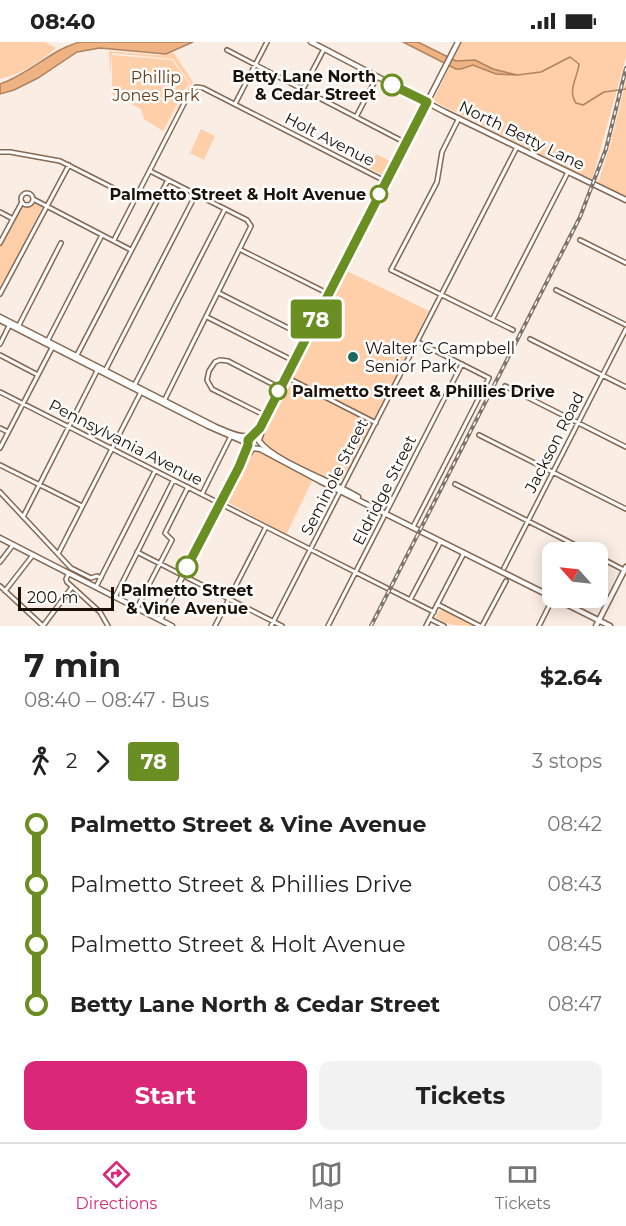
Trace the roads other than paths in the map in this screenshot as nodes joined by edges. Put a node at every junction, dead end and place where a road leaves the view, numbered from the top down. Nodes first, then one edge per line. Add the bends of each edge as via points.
1 (267, 42) edge
2 (311, 42) edge
3 (458, 42) edge
4 (324, 49) junction
5 (227, 50) dead end
6 (256, 64) junction
7 (377, 77) junction
8 (303, 89) junction
9 (427, 102) junction
10 (235, 104) junction
11 (356, 117) junction
12 (459, 118) junction
13 (406, 143) junction
14 (517, 146) junction
15 (0, 152) edge
16 (69, 165) junction
17 (150, 171) junction
18 (568, 171) junction
19 (168, 180) junction
20 (387, 182) junction
21 (196, 194) junction
22 (135, 199) junction
23 (33, 200) junction
24 (626, 200) edge
25 (22, 202) junction
26 (46, 206) junction
27 (225, 209) junction
28 (0, 212) edge
29 (13, 219) junction
30 (102, 235) junction
31 (114, 240) junction
32 (580, 240) dead end
33 (0, 243) edge
34 (62, 243) dead end
35 (131, 249) junction
36 (240, 250) junction
37 (626, 263) edge
38 (556, 290) dead end
39 (219, 292) junction
40 (0, 294) edge
41 (330, 294) junction
42 (441, 295) junction
43 (207, 317) junction
44 (0, 319) edge
45 (492, 320) junction
46 (10, 324) junction
47 (626, 327) edge
48 (18, 328) junction
49 (513, 330) dead end
50 (307, 338) junction
51 (530, 339) dead end
52 (47, 342) junction
53 (417, 342) junction
54 (0, 344) edge
55 (53, 346) junction
56 (0, 355) edge
57 (76, 357) junction
58 (295, 361) junction
59 (462, 364) junction
60 (98, 368) junction
61 (105, 372) junction
62 (38, 375) junction
63 (602, 375) junction
64 (286, 377) junction
65 (134, 386) junction
66 (505, 386) dead end
67 (626, 387) edge
68 (280, 388) junction
69 (142, 391) junction
70 (0, 392) edge
71 (164, 402) junction
72 (23, 404) junction
73 (267, 416) junction
74 (375, 423) junction
75 (578, 423) junction
76 (68, 427) junction
77 (0, 428) edge
78 (8, 432) junction
79 (232, 435) junction
80 (479, 435) dead end
81 (251, 436) junction
82 (259, 440) junction
83 (248, 444) junction
84 (626, 447) edge
85 (0, 448) edge
86 (112, 448) junction
87 (254, 448) junction
88 (0, 465) edge
89 (239, 467) junction
90 (155, 471) junction
91 (552, 472) junction
92 (174, 480) junction
93 (39, 484) junction
94 (455, 484) dead end
95 (188, 487) junction
96 (341, 490) junction
97 (0, 492) edge
98 (202, 494) junction
99 (220, 504) junction
100 (82, 506) junction
101 (626, 509) edge
102 (386, 513) junction
103 (23, 517) junction
104 (527, 521) junction
105 (266, 526) junction
106 (412, 527) junction
107 (0, 538) edge
108 (441, 541) junction
109 (569, 542) edge
110 (13, 545) junction
111 (311, 549) junction
112 (138, 552) junction
113 (464, 553) junction
114 (58, 554) junction
115 (33, 555) junction
116 (608, 561) edge
117 (0, 562) edge
118 (159, 564) junction
119 (504, 567) dead end
120 (625, 568) edge
121 (356, 572) junction
122 (69, 573) junction
123 (183, 576) junction
124 (101, 578) junction
125 (506, 581) dead end
126 (0, 586) edge
127 (72, 587) junction
128 (96, 587) junction
129 (5, 591) junction
130 (542, 594) edge
131 (115, 597) junction
132 (229, 599) junction
133 (410, 600) junction
134 (437, 604) junction
135 (137, 608) junction
136 (548, 608) edge
137 (572, 608) edge
138 (434, 612) junction
139 (430, 619) junction
140 (160, 620) junction
141 (598, 620) junction
142 (272, 624) edge
143 (43, 626) edge
144 (108, 626) edge
145 (172, 626) edge
146 (215, 626) edge
147 (282, 626) edge
148 (328, 626) edge
149 (426, 626) edge
150 (444, 626) edge
151 (481, 626) edge
152 (539, 626) edge
153 (596, 626) edge
154 (610, 626) edge

1 - 6 street
2 - 4 street, North Betty Lane
3 - 9 street
4 - 7 street, North Betty Lane
4 - 8 street
5 - 6 street
6 - 8 street
6 - 10 street
7 - 9 street, North Betty Lane
7 - 11 street
8 - 11 street
9 - 12 street, North Betty Lane
9 - 13 street
10 - 17 street, Holt Avenue via 196,87
10 - 20 street, Holt Avenue
11 - 13 street
12 - 14 street, North Betty Lane
12 - 42 street via 442,152 437,182 391,270
13 - 20 street
14 - 18 street, North Betty Lane
14 - 42 street, Seminole Street
15 - 16 street via 56,159
16 - 22 street
16 - 26 street
17 - 19 street
17 - 22 street
18 - 24 street, North Betty Lane
18 - 45 street
19 - 21 street
19 - 35 street
20 - 41 street
21 - 27 street
21 - 61 street
22 - 31 street
23 - 25 street via 28,205
23 - 25 street via 27,193
23 - 26 street
25 - 29 street
26 - 30 street
26 - 40 street
27 - 36 street via 251,224
27 - 65 street
28 - 29 street
29 - 33 street
30 - 31 street
30 - 52 street
31 - 35 street
32 - 37 street
34 - 48 street
35 - 57 street
36 - 39 street
36 - 41 street
38 - 47 street
39 - 43 street
39 - 50 street
41 - 50 street
42 - 45 street
42 - 53 street, Seminole Street
43 - 58 street
43 - 71 street
44 - 46 street
45 - 49 street
46 - 48 street
46 - 54 street
47 - 63 street, Jackson Road
48 - 52 street
50 - 58 street
51 - 63 street
52 - 55 street
53 - 59 street
53 - 74 street, Seminole Street
55 - 57 street
55 - 62 street
56 - 62 street
57 - 60 street
58 - 64 street
59 - 102 street, Eldridge Street
59 - 106 street via 489,378
60 - 61 street
60 - 76 street
61 - 65 street
62 - 72 street
63 - 67 street
63 - 75 street, Jackson Road
64 - 68 street
64 - 73 street
64 - 74 street
65 - 69 street
66 - 75 street
68 - 73 street
68 - 73 street via 225,360 215,362 209,370 207,380 212,388
69 - 71 street
69 - 86 street
70 - 72 street, Pennsylvania Avenue
71 - 79 street
72 - 76 street, Pennsylvania Avenue
72 - 78 street
73 - 81 street
73 - 82 street
74 - 96 street, Seminole Street
75 - 84 street
75 - 91 street, Jackson Road
76 - 86 street, Pennsylvania Avenue
76 - 93 street
77 - 78 street
78 - 85 street
79 - 81 street
79 - 83 street
79 - 98 street
80 - 91 street
81 - 82 street
81 - 83 street
82 - 87 street
82 - 96 street via 265,448
83 - 87 street
83 - 89 street
86 - 90 street, Pennsylvania Avenue
86 - 100 street
87 - 89 street
87 - 96 street
88 - 93 street
89 - 99 street
90 - 92 street, Pennsylvania Avenue
90 - 124 street
91 - 101 street
91 - 104 street, Jackson Road
92 - 95 street, Pennsylvania Avenue
92 - 112 street
93 - 100 street
93 - 103 street
94 - 104 street
95 - 98 street, Pennsylvania Avenue
95 - 118 street via 165,533 172,540
96 - 102 street
96 - 111 street, Seminole Street
97 - 103 street
98 - 99 street, Pennsylvania Avenue
99 - 105 street, Pennsylvania Avenue
99 - 123 street
100 - 114 street
102 - 106 street
102 - 121 street, Eldridge Street
103 - 114 street
104 - 109 street
104 - 119 street, Jackson Road
105 - 111 street, Pennsylvania Avenue
105 - 132 street
106 - 108 street
107 - 110 street
108 - 113 street
108 - 133 street
110 - 115 street
110 - 117 street
111 - 121 street, Pennsylvania Avenue
111 - 142 street, Seminole Street
112 - 118 street
112 - 131 street
113 - 130 street
113 - 134 street
114 - 124 street via 84,575
115 - 122 street
115 - 129 street
116 - 120 street
118 - 123 street
118 - 135 street
120 - 141 street
121 - 133 street, Pennsylvania Avenue
121 - 148 street, Eldridge Street
122 - 127 street via 66,579
122 - 128 street
123 - 132 street
123 - 140 street
124 - 128 street
125 - 151 street
126 - 129 street
127 - 143 street
127 - 144 street via 100,612
128 - 131 street
129 - 143 street
131 - 135 street
132 - 142 street
132 - 146 street
133 - 138 street, Pennsylvania Avenue
134 - 138 street
134 - 151 street
135 - 140 street
136 - 152 street
137 - 141 street
138 - 139 street
139 - 149 street
139 - 150 street
140 - 145 street
141 - 153 street
141 - 154 street
142 - 147 street

